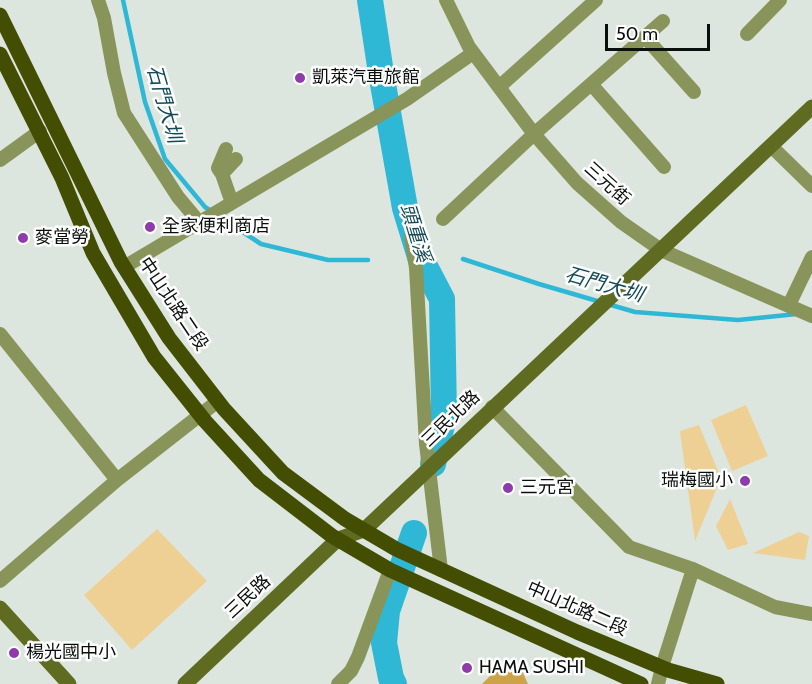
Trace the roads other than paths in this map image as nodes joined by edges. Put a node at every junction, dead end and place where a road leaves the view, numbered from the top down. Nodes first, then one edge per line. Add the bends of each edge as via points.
1 (98, 0) edge
2 (446, 0) edge
3 (596, 0) edge
4 (780, 0) edge
5 (0, 15) edge
6 (663, 21) dead end
7 (747, 34) dead end
8 (645, 37) junction
9 (473, 53) junction
10 (0, 54) edge
11 (591, 84) junction
12 (499, 87) junction
13 (694, 92) dead end
14 (812, 107) edge
15 (40, 131) junction
16 (534, 134) junction
17 (771, 146) junction
18 (226, 149) dead end
19 (236, 159) dead end
20 (0, 160) edge
21 (664, 167) dead end
22 (222, 174) junction
23 (812, 186) edge
24 (230, 204) junction
25 (200, 218) junction
26 (444, 219) dead end
27 (411, 236) dead end
28 (660, 250) junction
29 (812, 257) edge
30 (124, 267) junction
31 (793, 307) junction
32 (812, 316) edge
33 (0, 334) edge
34 (218, 401) junction
35 (492, 407) junction
36 (200, 415) junction
37 (429, 468) junction
38 (117, 480) junction
39 (364, 530) junction
40 (338, 539) junction
41 (693, 569) junction
42 (390, 570) junction
43 (441, 570) junction
44 (0, 581) edge
45 (0, 608) edge
46 (812, 614) edge
47 (662, 667) junction
48 (69, 684) edge
49 (185, 684) edge
50 (338, 684) edge
51 (640, 684) edge
52 (658, 684) edge
53 (717, 684) edge

1 - 25 street via 124,113 178,197
2 - 9 street, 三元街
3 - 12 street
4 - 7 street
5 - 30 main road, 中山北路二段
6 - 8 street
8 - 11 street
8 - 13 street
9 - 12 street, 三元街
9 - 24 street via 406,99
10 - 15 main road
11 - 16 street
11 - 21 street
12 - 16 street, 三元街
14 - 17 street
15 - 20 street
15 - 36 main road via 93,252 154,357
16 - 26 street
16 - 28 street, 三元街 via 577,183
17 - 23 street
17 - 28 street
18 - 22 street via 218,168
19 - 22 street
22 - 24 street
24 - 25 street
25 - 30 street
27 - 37 street
28 - 31 street, 三元街
28 - 35 street, 三民北路
29 - 31 street
30 - 34 main road, 中山北路二段 via 169,338
31 - 32 street, 三元街
33 - 38 street
34 - 36 street
34 - 39 main road, 中山北路二段 via 283,473
35 - 37 street, 三民北路
35 - 41 street via 629,547
36 - 38 street
36 - 40 main road via 259,480
37 - 39 street, 三民北路
37 - 43 street
38 - 44 street
39 - 40 street, 三民北路
39 - 43 main road, 中山北路二段
40 - 42 main road
40 - 49 street, 三民路
41 - 46 street via 775,607
41 - 47 street
42 - 50 street via 358,657
42 - 51 main road
43 - 47 main road, 中山北路二段
45 - 48 street
47 - 52 street
47 - 53 main road, 中山北路二段

